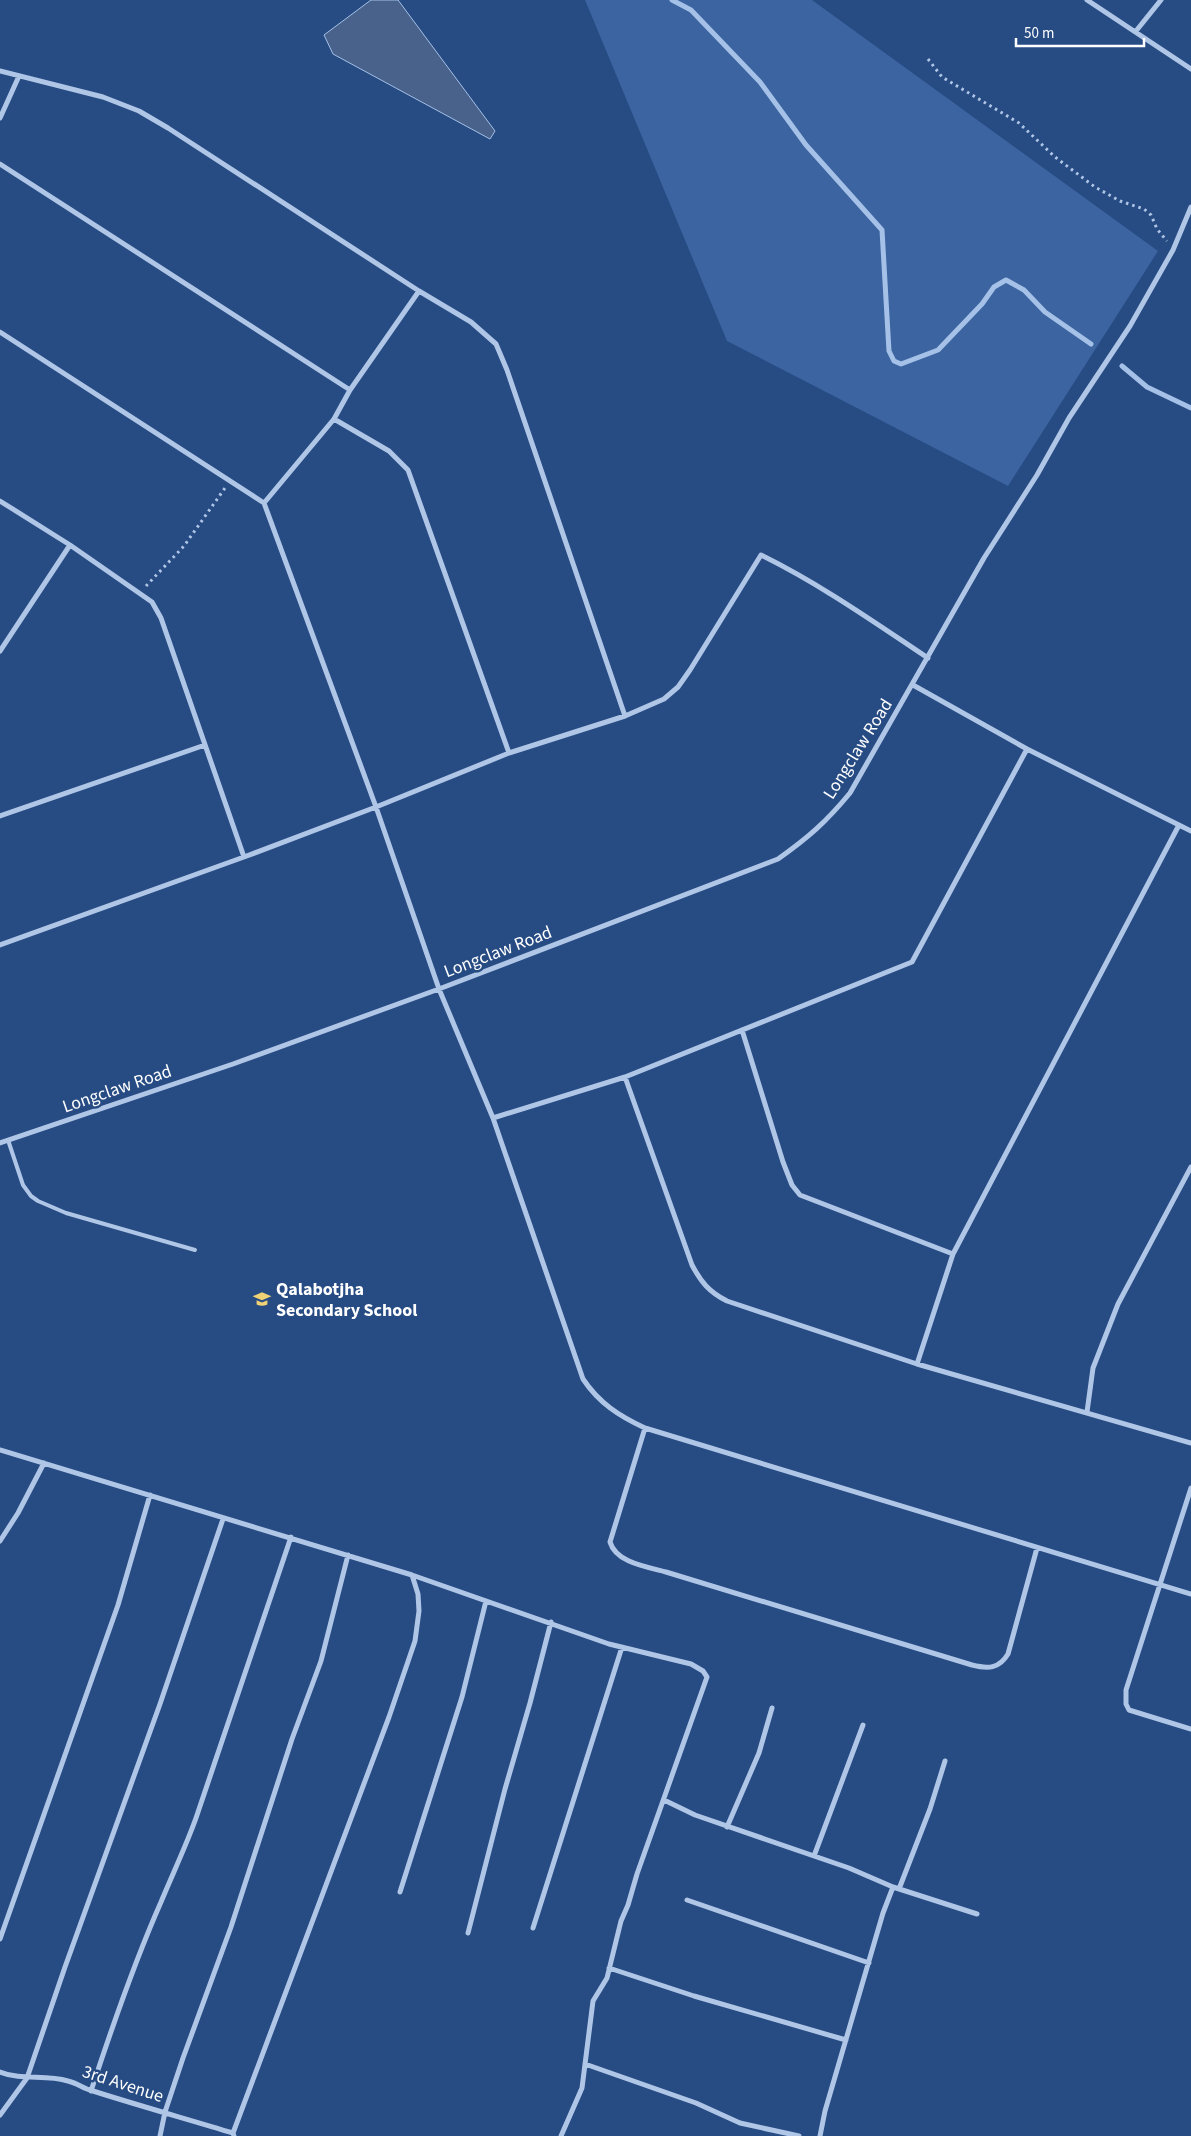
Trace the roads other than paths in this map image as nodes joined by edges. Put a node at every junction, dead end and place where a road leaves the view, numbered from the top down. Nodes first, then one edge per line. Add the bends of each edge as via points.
1 (1087, 0) edge
2 (1161, 0) edge
3 (1136, 31) junction
4 (1191, 69) edge
5 (0, 71) edge
6 (19, 76) junction
7 (0, 118) edge
8 (0, 164) edge
9 (1191, 207) edge
10 (419, 291) junction
11 (0, 332) edge
12 (350, 390) junction
13 (334, 419) junction
14 (0, 501) edge
15 (264, 503) junction
16 (70, 545) junction
17 (0, 651) edge
18 (928, 658) junction
19 (914, 685) junction
20 (625, 716) junction
21 (205, 745) junction
22 (1027, 749) junction
23 (509, 753) junction
24 (376, 807) junction
25 (0, 816) edge
26 (1180, 825) junction
27 (1191, 831) edge
28 (244, 857) junction
29 (0, 945) edge
30 (439, 989) junction
31 (742, 1030) junction
32 (625, 1078) junction
33 (493, 1118) junction
34 (8, 1140) junction
35 (0, 1143) edge
36 (1191, 1167) edge
37 (195, 1250) dead end
38 (953, 1254) junction
39 (917, 1364) junction
40 (1087, 1412) junction
41 (645, 1428) junction
42 (1191, 1443) edge
43 (0, 1450) edge
44 (44, 1463) junction
45 (1191, 1488) edge
46 (150, 1495) junction
47 (223, 1518) junction
48 (291, 1537) junction
49 (0, 1540) edge
50 (1037, 1548) junction
51 (348, 1555) junction
52 (412, 1575) junction
53 (1159, 1584) junction
54 (1191, 1594) edge
55 (486, 1601) junction
56 (551, 1622) junction
57 (622, 1647) junction
58 (772, 1708) dead end
59 (863, 1725) dead end
60 (1191, 1729) edge
61 (945, 1761) dead end
62 (664, 1800) junction
63 (727, 1827) junction
64 (814, 1856) junction
65 (896, 1888) junction
66 (400, 1892) dead end
67 (687, 1900) dead end
68 (977, 1914) dead end
69 (533, 1928) dead end
70 (468, 1933) dead end
71 (0, 1939) edge
72 (869, 1963) junction
73 (609, 1968) junction
74 (846, 2040) junction
75 (585, 2064) junction
76 (0, 2072) edge
77 (27, 2078) junction
78 (91, 2091) junction
79 (165, 2112) junction
80 (0, 2115) edge
81 (234, 2135) edge
82 (160, 2136) edge
83 (563, 2136) edge
84 (799, 2136) edge
85 (820, 2136) edge

1 - 3 street
2 - 3 street
3 - 4 street
5 - 6 street
6 - 7 street
6 - 10 street via 103,97 139,111
8 - 12 street
9 - 18 street, Longclaw Road via 1173,250 1130,326 1069,418
10 - 12 street
10 - 20 street via 471,322 496,344
11 - 15 street
12 - 13 street
13 - 15 street
13 - 23 street via 388,451 408,470
14 - 16 street
15 - 24 street
16 - 17 street
16 - 21 street via 152,602 162,618
18 - 19 street, Longclaw Road
18 - 20 street via 845,602 761,555 678,687 664,698
19 - 22 street
19 - 30 street, Longclaw Road via 850,793 823,825 778,859
20 - 23 street
21 - 25 street
21 - 28 street
22 - 26 street
22 - 31 street via 912,962
23 - 24 street
24 - 28 street
24 - 30 street
26 - 27 street
26 - 38 street
28 - 29 street
30 - 33 street
30 - 34 street, Longclaw Road via 233,1064
31 - 32 street
31 - 38 street via 783,1162 792,1185 800,1195
32 - 33 street
32 - 39 street via 692,1264 712,1293 727,1301
33 - 41 street via 583,1379 593,1395 610,1409
34 - 35 street, Longclaw Road
34 - 37 lane via 23,1185 38,1201 66,1213
36 - 40 street via 1118,1304 1093,1368
38 - 39 street
39 - 40 street
40 - 42 street
41 - 50 street
41 - 50 street via 610,1542 623,1559 972,1666 991,1668 1000,1664 1008,1654
43 - 44 street
44 - 46 street
44 - 49 street
45 - 53 street
46 - 47 street
46 - 71 street via 118,1605
47 - 48 street
47 - 77 street
48 - 51 street
48 - 78 street via 187,1843 116,2015
50 - 53 street
51 - 52 street
51 - 79 street via 321,1661
52 - 55 street
52 - 81 street via 419,1611 415,1641
53 - 54 street
53 - 60 street via 1126,1690 1126,1704 1137,1713
55 - 56 street
55 - 66 street via 462,1697
56 - 57 street
56 - 70 street
57 - 62 street via 691,1664 707,1677
57 - 69 street
58 - 63 street via 759,1753
59 - 64 street
61 - 65 street via 930,1809
62 - 63 street
62 - 73 street via 636,1874
63 - 64 street
64 - 65 street
65 - 68 street
65 - 72 street via 883,1913
67 - 72 street
72 - 74 street
73 - 74 street
73 - 75 street via 607,1978 593,2001
74 - 85 street via 824,2111
75 - 83 street via 582,2088
75 - 84 street via 696,2103 740,2123
76 - 77 street, 3rd Avenue
77 - 78 street, 3rd Avenue via 52,2077
77 - 80 street
78 - 79 street, 3rd Avenue
79 - 81 street, 3rd Avenue
79 - 82 street

